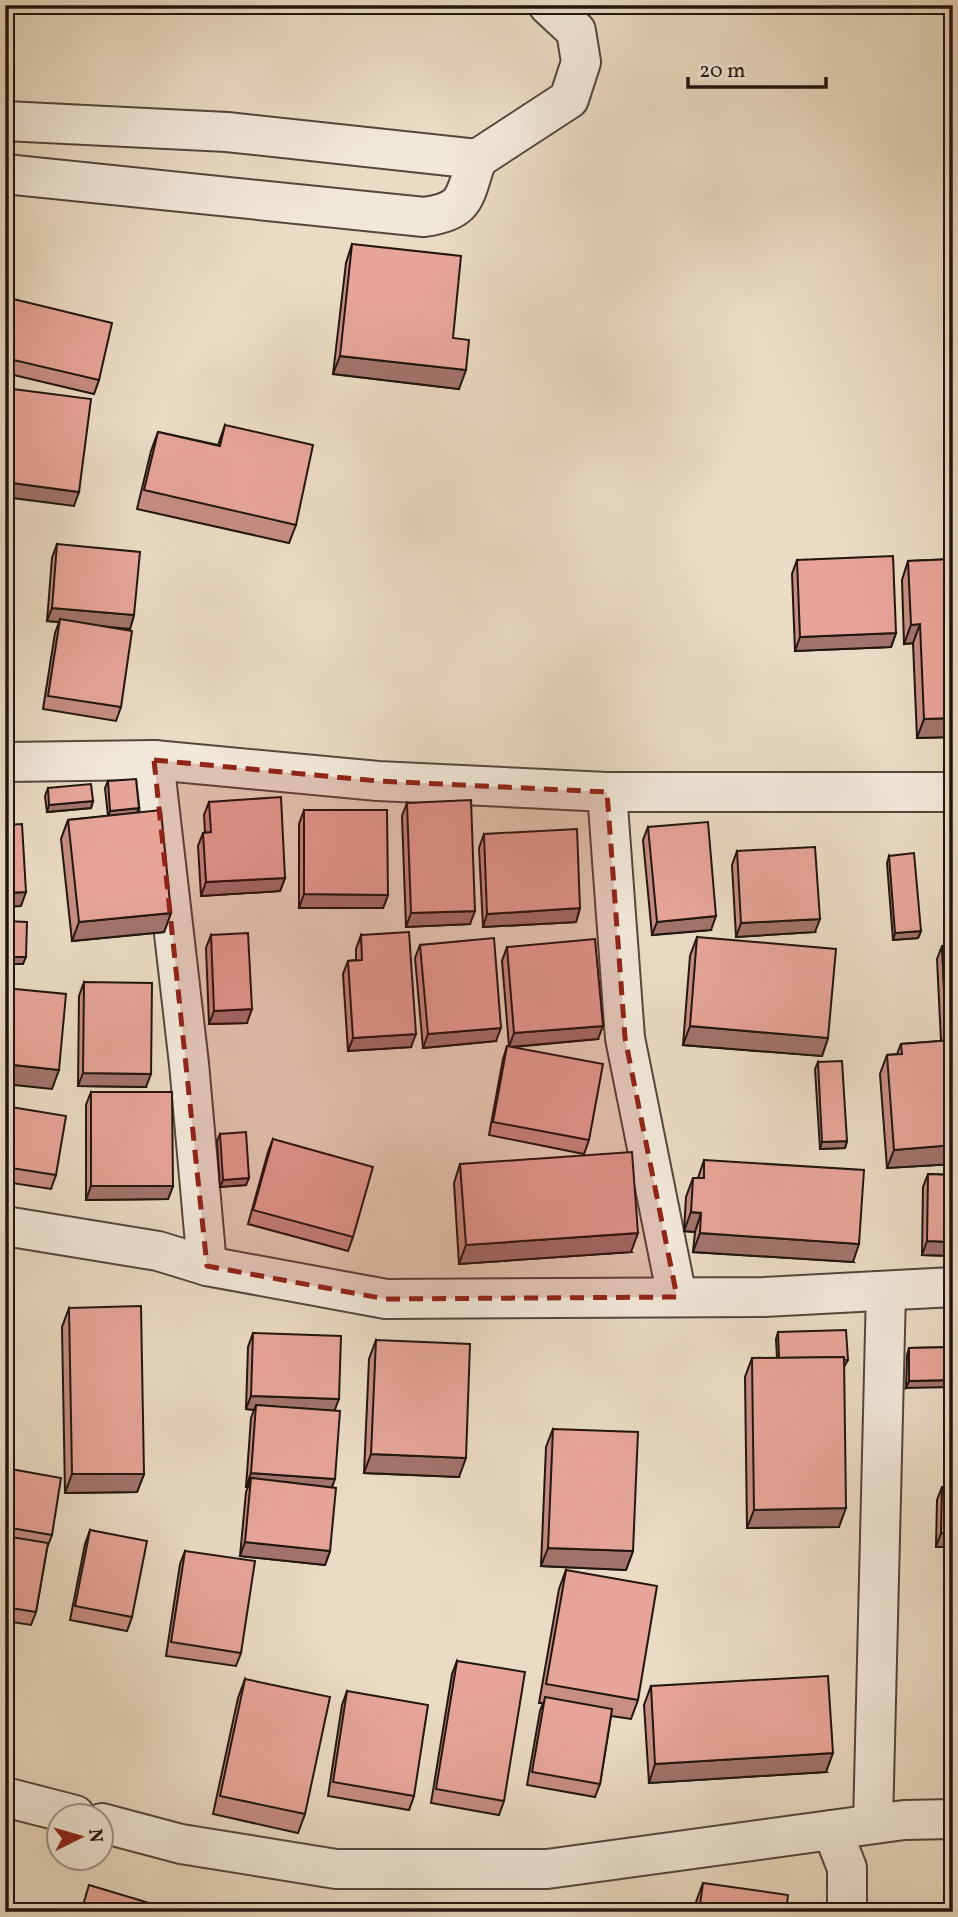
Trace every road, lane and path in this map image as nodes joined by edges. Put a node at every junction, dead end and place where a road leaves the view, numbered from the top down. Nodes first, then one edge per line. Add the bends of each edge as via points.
1 (548, 5) edge
2 (5, 121) edge
3 (477, 159) junction
4 (5, 174) edge
5 (154, 760) junction
6 (5, 762) edge
7 (607, 792) junction
8 (953, 792) edge
9 (5, 1226) edge
10 (207, 1266) junction
11 (953, 1287) edge
12 (886, 1291) junction
13 (677, 1297) junction
14 (5, 1797) edge
15 (46, 1808) edge
16 (953, 1819) edge
17 (873, 1824) junction
18 (116, 1827) edge
19 (832, 1830) junction
20 (847, 1912) edge

1 - 3 street via 576,31 581,62 569,99
2 - 3 street via 227,132
3 - 4 street via 457,208 424,217
5 - 6 street
5 - 7 street via 378,781
5 - 10 street
7 - 8 street
7 - 13 street via 625,1038
9 - 10 street via 158,1251
10 - 13 street via 386,1299
11 - 12 street
12 - 13 street
12 - 17 street
14 - 15 street
16 - 17 street
17 - 19 street
18 - 19 street via 181,1844 336,1869 547,1869
19 - 20 street via 847,1868

